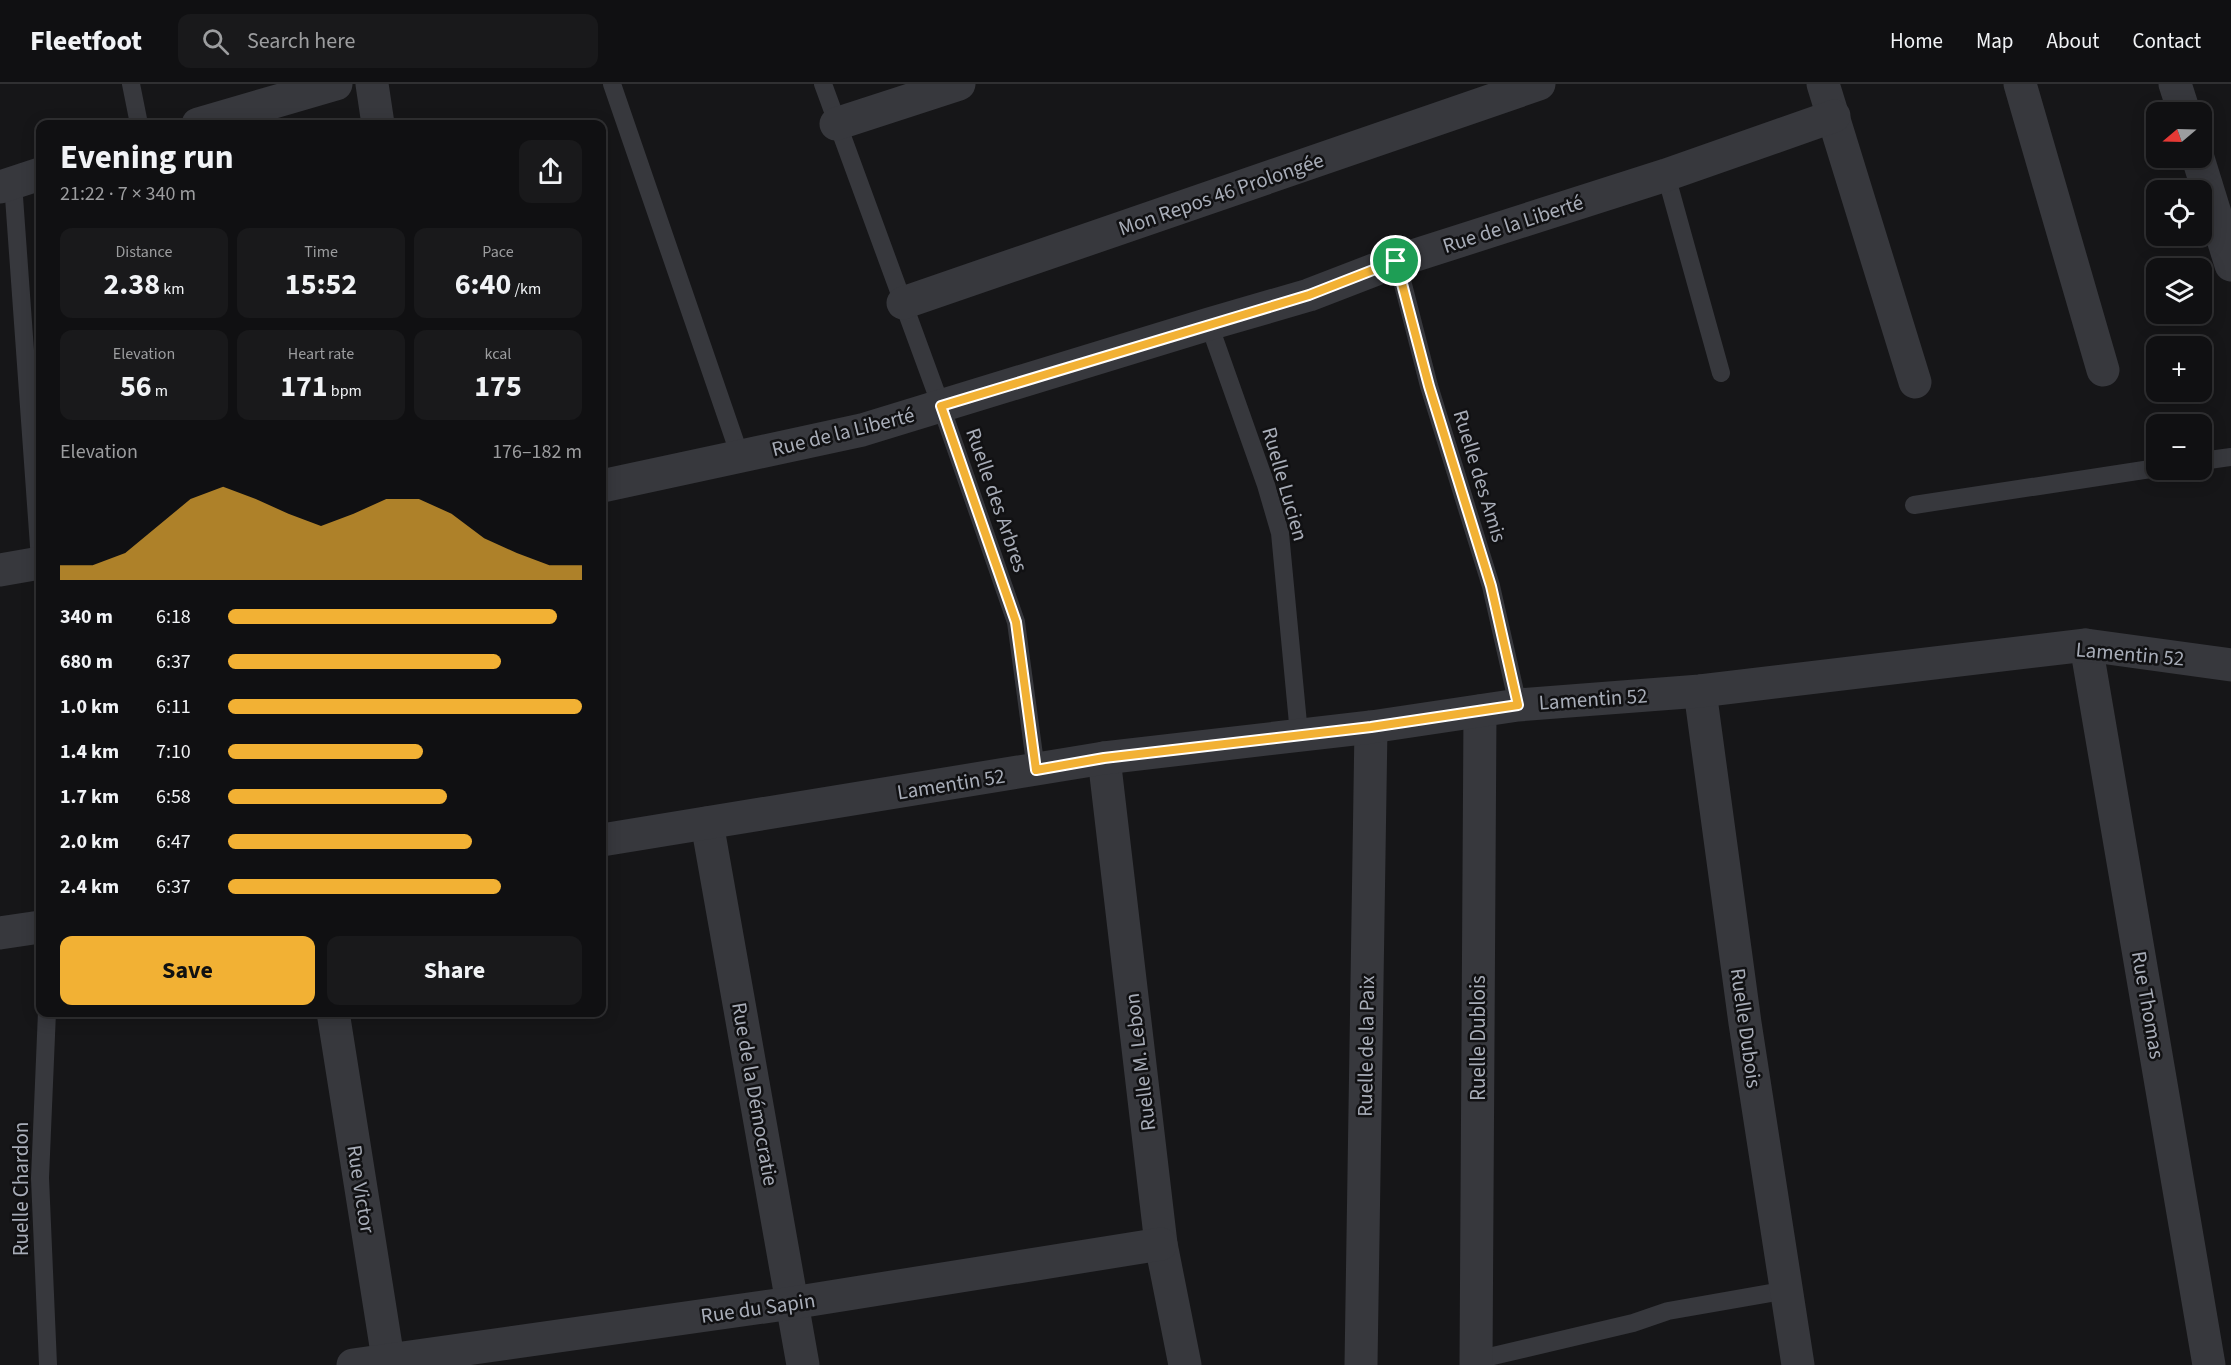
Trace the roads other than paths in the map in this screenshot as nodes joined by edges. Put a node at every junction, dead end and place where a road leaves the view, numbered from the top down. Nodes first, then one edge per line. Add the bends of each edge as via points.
1 (131, 84) edge
2 (336, 84) edge
3 (372, 84) edge
4 (612, 84) edge
5 (823, 84) edge
6 (959, 84) edge
7 (1539, 84) edge
8 (1823, 84) edge
9 (2020, 84) edge
10 (2175, 84) edge
11 (2181, 102) edge
12 (1834, 116) junction
13 (138, 120) edge
14 (212, 120) edge
15 (377, 120) edge
16 (836, 124) junction
17 (2201, 168) edge
18 (1666, 175) junction
19 (18, 181) edge
20 (1396, 261) junction
21 (2231, 265) edge
22 (903, 303) junction
23 (1209, 324) junction
24 (2103, 370) dead end
25 (1721, 373) dead end
26 (1915, 382) dead end
27 (941, 406) junction
28 (740, 456) junction
29 (2231, 457) edge
30 (2212, 460) edge
31 (2146, 470) edge
32 (606, 485) edge
33 (36, 492) edge
34 (1914, 505) dead end
35 (36, 562) edge
36 (0, 570) edge
37 (2086, 645) junction
38 (2231, 665) edge
39 (1700, 691) junction
40 (1518, 705) junction
41 (1479, 711) junction
42 (1371, 727) junction
43 (1299, 734) junction
44 (1104, 758) junction
45 (1036, 770) junction
46 (707, 823) junction
47 (606, 839) edge
48 (36, 928) edge
49 (0, 933) edge
50 (47, 1017) edge
51 (334, 1017) edge
52 (1161, 1244) junction
53 (1788, 1290) junction
54 (792, 1303) junction
55 (388, 1363) edge
56 (1476, 1363) edge
57 (48, 1365) edge
58 (353, 1365) edge
59 (803, 1365) edge
60 (1185, 1365) edge
61 (1361, 1365) edge
62 (1798, 1365) edge
63 (2209, 1365) edge

1 - 13 lane
2 - 14 street
3 - 15 street
4 - 28 lane
5 - 16 lane, Ruelle des Arbres
6 - 16 street
7 - 22 street, Mon Repos 46 Prolongée
8 - 12 street
9 - 24 street
10 - 11 street
12 - 18 street, Rue de la Liberté
12 - 26 street
16 - 22 lane, Ruelle des Arbres
17 - 21 street
18 - 20 street, Rue de la Liberté
18 - 25 lane
19 - 33 lane
20 - 23 street, Rue de la Liberté via 1309,295
20 - 40 lane, Ruelle des Amis via 1429,386 1491,586
22 - 27 lane, Ruelle des Arbres
23 - 27 street, Rue de la Liberté
23 - 43 lane, Ruelle Lucien via 1280,533
27 - 28 street, Rue de la Liberté via 862,430
27 - 45 lane, Ruelle des Arbres via 1016,622
28 - 32 street, Rue de la Liberté
29 - 30 lane
31 - 34 lane
35 - 36 street
37 - 38 street, Lamentin 52
37 - 39 street, Lamentin 52
37 - 63 street, Rue Thomas
39 - 40 street, Lamentin 52
39 - 53 street, Ruelle Dubois via 1744,1023
40 - 41 street, Lamentin 52
41 - 42 street, Lamentin 52
41 - 56 street, Ruelle Dublois
42 - 43 street, Lamentin 52
42 - 61 street, Ruelle de la Paix
43 - 44 street, Lamentin 52
44 - 45 street, Lamentin 52
44 - 52 street, Ruelle M. Lebon
45 - 46 street, Lamentin 52
46 - 47 street, Lamentin 52
46 - 54 street, Rue de la Démocratie
48 - 49 street
50 - 57 lane, Ruelle Chardon via 40,1178
51 - 55 street, Rue Victor
52 - 54 street, Rue du Sapin
52 - 60 street, Ruelle M. Lebon
53 - 56 lane via 1668,1311
53 - 62 street, Ruelle Dubois
54 - 55 street, Rue du Sapin
54 - 59 street, Rue de la Démocratie
55 - 58 street, Rue du Sapin

